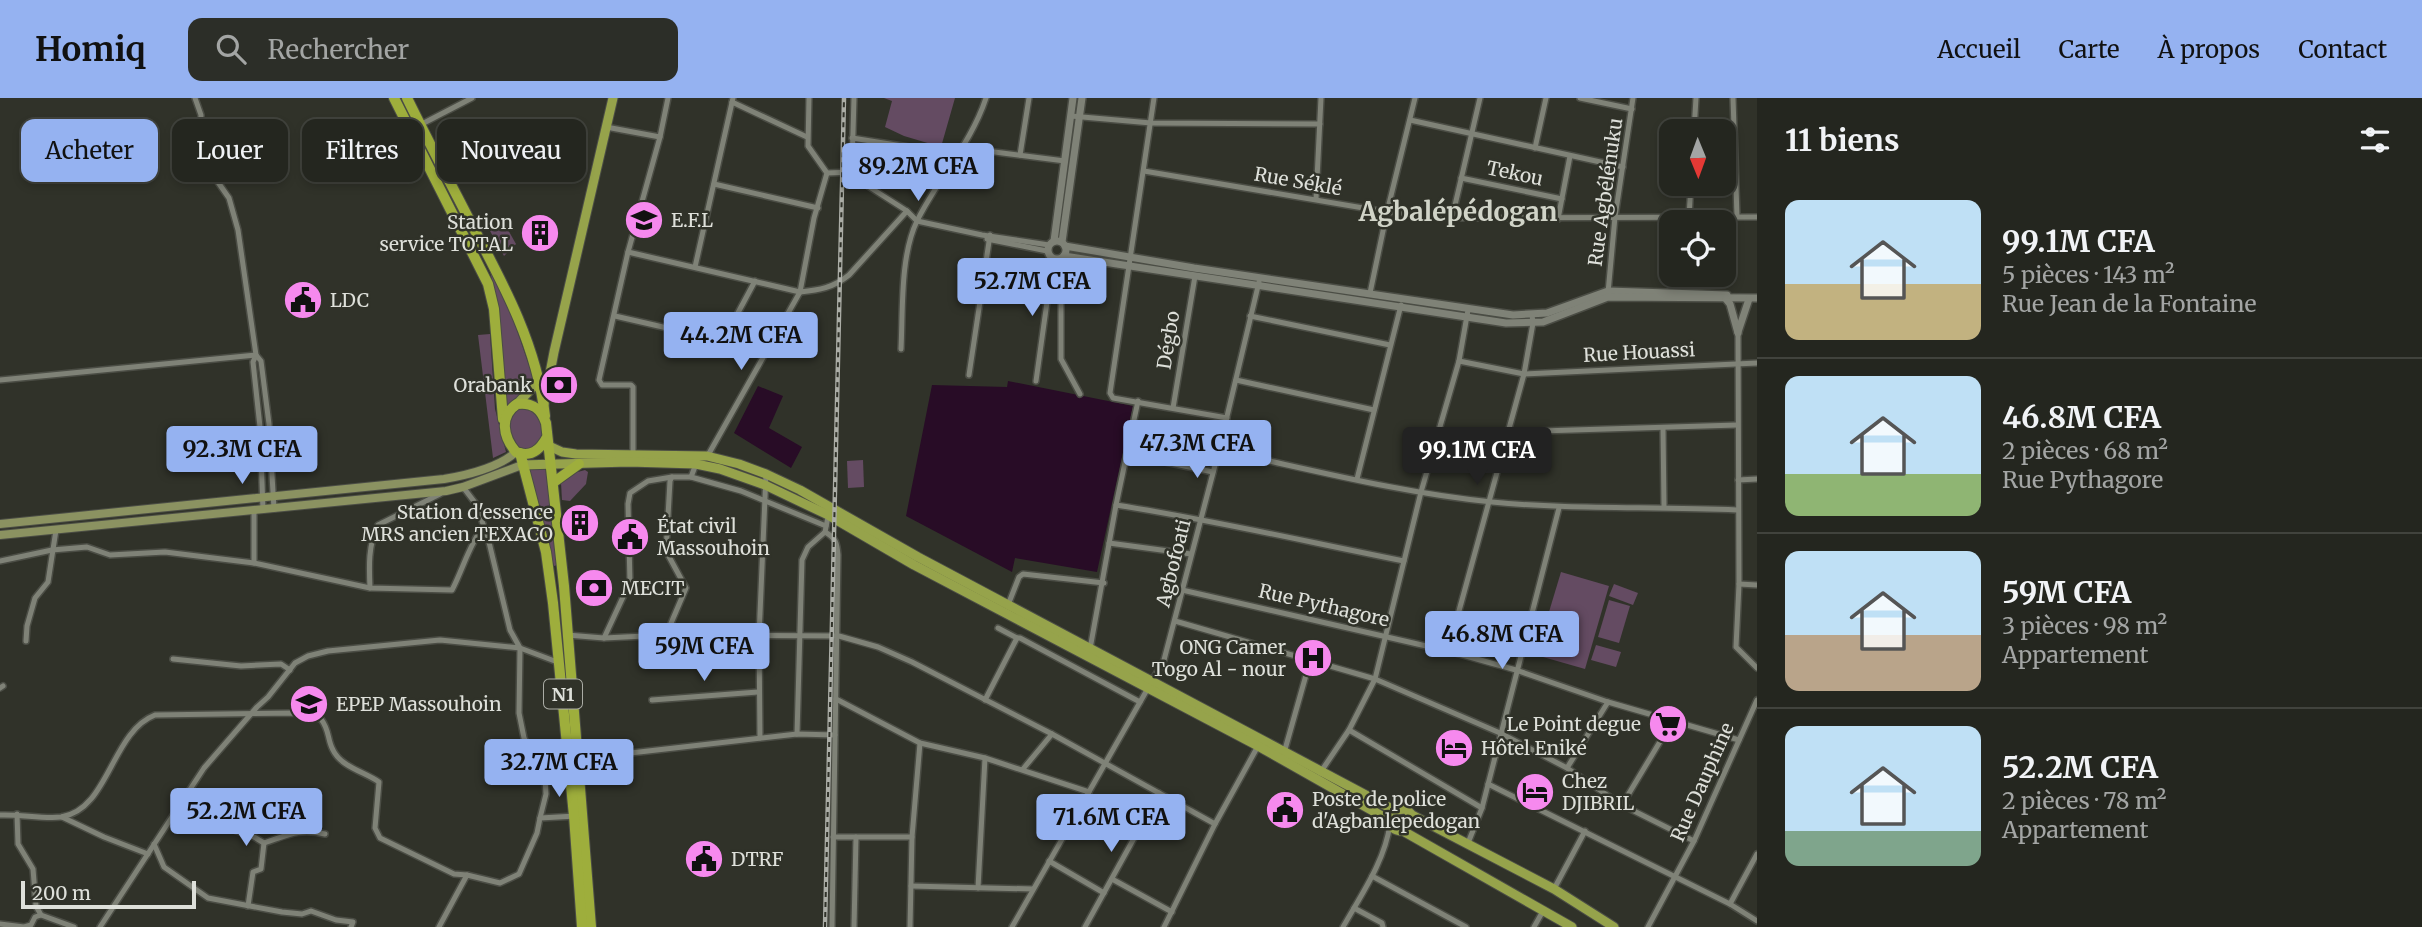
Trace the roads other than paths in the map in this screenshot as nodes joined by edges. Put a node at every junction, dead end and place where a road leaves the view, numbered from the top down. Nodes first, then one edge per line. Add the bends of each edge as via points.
1 (195, 98) edge
2 (394, 98) edge
3 (407, 98) edge
4 (472, 98) edge
5 (613, 98) edge
6 (668, 98) edge
7 (809, 98) edge
8 (853, 98) edge
9 (986, 98) edge
10 (1029, 98) edge
11 (1073, 98) edge
12 (1082, 98) edge
13 (1154, 98) edge
14 (1321, 98) edge
15 (1415, 98) edge
16 (1480, 98) edge
17 (1546, 98) edge
18 (1580, 98) edge
19 (1633, 98) edge
20 (1696, 98) edge
21 (1733, 98) edge
22 (733, 100) edge
23 (1632, 109) junction
24 (1075, 117) junction
25 (417, 119) edge
26 (1695, 119) edge
27 (1410, 120) junction
28 (423, 123) edge
29 (1151, 123) junction
30 (1320, 124) junction
31 (606, 127) junction
32 (423, 131) edge
33 (1471, 134) junction
34 (660, 137) junction
35 (807, 137) junction
36 (852, 138) junction
37 (963, 148) junction
38 (1535, 148) junction
39 (959, 155) junction
40 (1020, 155) junction
41 (1570, 156) junction
42 (1065, 161) junction
43 (1623, 167) junction
44 (1144, 171) junction
45 (853, 172) junction
46 (827, 173) junction
47 (1461, 178) junction
48 (714, 184) junction
49 (1316, 199) junction
50 (1562, 199) junction
51 (818, 208) junction
52 (908, 211) junction
53 (1387, 212) junction
54 (1737, 216) joint
55 (1615, 217) junction
56 (1757, 217) edge
57 (1452, 218) junction
58 (1659, 218) edge
59 (1558, 219) junction
60 (917, 221) junction
61 (990, 238) junction
62 (1055, 245) junction
63 (628, 252) junction
64 (1059, 258) junction
65 (1128, 261) junction
66 (695, 267) junction
67 (1195, 276) junction
68 (1260, 277) junction
69 (755, 281) junction
70 (1258, 286) junction
71 (800, 292) junction
72 (1370, 293) junction
73 (1608, 294) junction
74 (1754, 297) edge
75 (1731, 298) junction
76 (1401, 303) junction
77 (1468, 314) junction
78 (615, 316) junction
79 (1251, 316) junction
80 (1533, 319) junction
81 (1738, 332) junction
82 (1390, 345) junction
83 (901, 349) dead end
84 (554, 352) junction
85 (256, 355) junction
86 (1459, 361) junction
87 (1737, 363) junction
88 (1757, 363) edge
89 (1524, 374) junction
90 (969, 375) dead end
91 (0, 380) edge
92 (1236, 380) junction
93 (1036, 381) dead end
94 (540, 382) junction
95 (1080, 394) dead end
96 (1138, 401) junction
97 (517, 404) junction
98 (544, 405) junction
99 (1173, 408) junction
100 (1374, 410) junction
101 (1227, 418) junction
102 (545, 420) junction
103 (1737, 425) junction
104 (504, 426) junction
105 (1663, 428) junction
106 (1506, 432) junction
107 (548, 442) junction
108 (1219, 450) junction
109 (522, 453) junction
110 (1127, 454) junction
111 (631, 458) junction
112 (702, 461) junction
113 (552, 464) junction
114 (579, 464) junction
115 (522, 466) junction
116 (486, 468) junction
117 (1213, 472) junction
118 (766, 474) junction
119 (489, 477) junction
120 (672, 477) junction
121 (691, 477) junction
122 (1357, 479) junction
123 (1757, 479) edge
124 (1738, 480) junction
125 (554, 482) junction
126 (765, 485) junction
127 (463, 487) junction
128 (446, 491) junction
129 (1421, 492) junction
130 (273, 498) junction
131 (263, 499) junction
132 (765, 500) junction
133 (1488, 501) junction
134 (1116, 505) junction
135 (1664, 506) junction
136 (1559, 508) junction
137 (274, 509) junction
138 (259, 510) junction
139 (1737, 510) junction
140 (829, 512) junction
141 (1200, 518) junction
142 (0, 524) edge
143 (483, 527) junction
144 (825, 529) junction
145 (56, 530) junction
146 (0, 535) edge
147 (1110, 543) junction
148 (52, 550) junction
149 (1191, 554) junction
150 (0, 561) edge
151 (1404, 561) junction
152 (254, 563) junction
153 (1104, 583) junction
154 (1739, 584) junction
155 (1757, 585) edge
156 (370, 588) junction
157 (1182, 590) junction
158 (1006, 608) junction
159 (1175, 621) junction
160 (998, 628) dead end
161 (557, 635) junction
162 (568, 635) junction
163 (666, 635) junction
164 (1385, 635) junction
165 (800, 636) junction
166 (839, 636) junction
167 (759, 637) junction
168 (604, 638) junction
169 (1017, 638) junction
170 (26, 641) dead end
171 (520, 648) junction
172 (1090, 649) junction
173 (1448, 651) junction
174 (173, 659) dead end
175 (1310, 661) junction
176 (560, 663) junction
177 (1757, 668) edge
178 (290, 670) junction
179 (1516, 670) junction
180 (1375, 679) junction
181 (1150, 685) junction
182 (758, 692) junction
183 (836, 699) junction
184 (652, 700) dead end
185 (985, 700) junction
186 (1757, 700) edge
187 (1140, 702) junction
188 (1608, 702) junction
189 (251, 714) junction
190 (1673, 720) junction
191 (1349, 730) junction
192 (1500, 733) junction
193 (797, 734) junction
194 (1052, 734) junction
195 (835, 735) junction
196 (760, 738) junction
197 (1739, 740) junction
198 (920, 743) junction
199 (1258, 746) junction
200 (1283, 754) junction
201 (578, 758) junction
202 (985, 758) junction
203 (1105, 763) junction
204 (1567, 768) junction
205 (1023, 769) junction
206 (1319, 775) junction
207 (1488, 784) junction
208 (1089, 792) junction
209 (1159, 793) junction
210 (178, 804) junction
211 (1622, 805) junction
212 (1482, 808) junction
213 (1394, 810) junction
214 (17, 814) junction
215 (1412, 815) junction
216 (0, 816) edge
217 (579, 816) junction
218 (62, 817) junction
219 (540, 818) junction
220 (1389, 822) junction
221 (1215, 824) junction
222 (1402, 831) junction
223 (1585, 831) junction
224 (325, 834) dead end
225 (833, 837) junction
226 (856, 837) junction
227 (912, 837) junction
228 (1388, 840) junction
229 (1694, 841) junction
230 (264, 843) junction
231 (1468, 843) junction
232 (155, 844) junction
233 (148, 854) junction
234 (1757, 854) edge
235 (1049, 861) junction
236 (467, 875) junction
237 (1372, 876) junction
238 (1676, 877) junction
239 (1112, 879) junction
240 (911, 886) junction
241 (978, 888) junction
242 (1034, 889) junction
243 (1554, 889) junction
244 (1104, 893) junction
245 (1730, 904) junction
246 (248, 906) junction
247 (1354, 908) junction
248 (1543, 911) junction
249 (1171, 912) junction
250 (41, 915) junction
251 (1757, 921) edge
252 (0, 924) edge
253 (1461, 926) edge
254 (74, 927) edge
255 (100, 927) edge
256 (351, 927) edge
257 (439, 927) edge
258 (582, 927) edge
259 (591, 927) edge
260 (832, 927) edge
261 (854, 927) edge
262 (910, 927) edge
263 (1012, 927) edge
264 (1085, 927) edge
265 (1164, 927) edge
266 (1343, 927) edge
267 (1383, 927) edge
268 (1534, 927) edge
269 (1572, 927) edge
270 (1614, 927) edge
271 (1648, 927) edge

1 - 85 street via 213,175 229,198 238,230
2 - 104 highway, N1 via 488,284
3 - 25 highway, N1
4 - 28 street
5 - 31 main road
6 - 34 street
7 - 35 street
8 - 36 street
9 - 37 street
10 - 40 street
11 - 24 street
12 - 24 street
13 - 29 street
14 - 30 street
15 - 27 street
16 - 33 street
17 - 38 street
18 - 23 street
19 - 23 street, Rue Agbélénuku
20 - 26 street
21 - 54 street
22 - 35 street
22 - 48 street
23 - 43 street, Rue Agbélénuku
24 - 29 street
24 - 42 street
24 - 62 street
27 - 33 street
27 - 53 street
29 - 30 street
29 - 44 street
30 - 49 street
31 - 34 street
31 - 84 main road
32 - 94 highway, N1 via 519,319
33 - 38 street
33 - 47 street
34 - 63 street
35 - 46 street
36 - 39 street
36 - 45 street
37 - 39 street
37 - 40 street
38 - 41 street
39 - 60 street
40 - 42 street
41 - 43 street
41 - 50 street
42 - 62 street
43 - 55 street, Rue Agbélénuku
44 - 49 street, Rue Séklé
44 - 65 street
45 - 46 street
45 - 52 street
46 - 51 street
47 - 50 street, Tekou
47 - 57 street
48 - 51 street
48 - 66 street
49 - 53 street, Rue Séklé
50 - 59 street
51 - 71 street
52 - 60 street
52 - 71 street via 838,284
53 - 57 street, Rue Séklé
53 - 72 street
54 - 56 street, Rue Séklé
55 - 58 street, Rue Séklé
55 - 59 street, Rue Séklé
55 - 73 street, Rue Agbélénuku
57 - 59 street, Rue Séklé
60 - 61 street
60 - 83 street via 908,247
61 - 62 street
61 - 90 street
62 - 64 street
62 - 64 street
62 - 65 street
63 - 66 street
63 - 78 street
64 - 65 street
64 - 93 street
64 - 95 street via 1061,359
65 - 67 street
65 - 68 street
65 - 96 street via 1110,393 1113,398
66 - 69 street
67 - 70 street
67 - 99 street, Dégbo
68 - 70 street, Agbofoati
68 - 72 street
69 - 71 street
69 - 78 street via 722,339
70 - 76 street
70 - 79 street, Agbofoati
71 - 112 street
72 - 76 street
73 - 75 street
73 - 80 street
74 - 75 street
74 - 81 street
75 - 81 street
76 - 77 street
76 - 82 street
77 - 80 street
77 - 86 street
78 - 111 street via 599,380 602,385 633,387
79 - 82 street
79 - 92 street, Agbofoati
80 - 89 street
81 - 87 street
82 - 100 street
84 - 94 main road
84 - 98 main road
85 - 91 street
85 - 130 street via 262,365
85 - 131 street
86 - 89 street, Rue Houassi
86 - 129 street
87 - 88 street, Rue Houassi
87 - 89 street, Rue Houassi
87 - 103 street
89 - 106 street
92 - 100 street
92 - 101 street, Agbofoati
94 - 97 main road
94 - 98 highway, N1
96 - 99 street
96 - 110 street
97 - 102 highway via 535,406
97 - 104 highway via 506,415
98 - 102 highway, N1
99 - 101 street
100 - 122 street
101 - 108 street, Agbofoati
102 - 107 highway, N1
103 - 105 street
103 - 124 street
104 - 109 highway, N1 via 507,440
105 - 106 street
105 - 135 street
106 - 133 street
107 - 109 highway
107 - 111 main road via 576,454
107 - 113 highway, N1
108 - 117 street, Agbofoati
108 - 122 street
109 - 115 highway, N1
109 - 116 main road
110 - 117 street
110 - 134 street
111 - 112 main road
111 - 114 main road
112 - 118 main road via 739,464
112 - 121 street
112 - 126 main road
113 - 114 main road
113 - 115 main road
113 - 125 highway, N1
114 - 125 highway
115 - 119 main road
115 - 161 highway, N1 via 546,552
116 - 119 main road
116 - 130 main road via 444,479
117 - 141 street, Agbofoati
118 - 126 street
118 - 140 main road via 800,490
119 - 127 main road
120 - 121 street
120 - 163 street via 666,551 686,588
120 - 168 street via 648,481 630,493 631,582
121 - 132 street
122 - 129 street
123 - 124 street
124 - 139 street
125 - 162 highway, N1
126 - 132 street
126 - 140 main road
127 - 128 main road
127 - 143 street via 476,504
128 - 137 main road
128 - 156 street via 378,526 370,550
129 - 133 street
129 - 151 street
130 - 131 main road
130 - 137 street
131 - 138 street
131 - 142 main road
132 - 144 street
132 - 167 street
133 - 136 street
133 - 173 street
134 - 141 street
134 - 147 street
135 - 136 street
135 - 139 street
136 - 179 street
137 - 138 main road
138 - 145 main road
138 - 152 street
139 - 154 street
140 - 144 street
140 - 158 main road via 904,559
141 - 149 street, Agbofoati
141 - 151 street
143 - 156 street via 472,540 452,590
143 - 171 street via 510,630
144 - 165 street via 804,554
144 - 166 street via 838,547
145 - 146 main road
145 - 148 street
147 - 149 street
147 - 153 street
148 - 150 street
148 - 152 street via 87,547 110,555 165,552
148 - 170 street via 48,582 35,598
149 - 157 street, Agbofoati
151 - 164 street
152 - 156 street
153 - 158 street via 1023,574
153 - 172 street
154 - 155 street
154 - 177 street via 1736,647
157 - 159 street, Agbofoati
157 - 164 street, Rue Pythagore
158 - 172 main road
158 - 181 main road
159 - 175 street
159 - 181 street, Agbofoati via 1164,660
160 - 169 street
161 - 162 street
161 - 176 highway, N1
162 - 168 street
162 - 201 highway, N1
163 - 167 street
163 - 168 street
164 - 173 street, Rue Pythagore
164 - 180 street
165 - 166 street
165 - 167 street
165 - 193 street
166 - 183 street
166 - 185 street via 878,647
167 - 182 street
169 - 185 street
169 - 187 street
171 - 176 street
171 - 178 street via 420,641 316,653
171 - 219 street via 519,713 524,738 545,778
172 - 181 main road
173 - 179 street, Rue Pythagore
174 - 178 street via 241,666 281,664
175 - 180 street
175 - 200 street
176 - 217 highway, N1
178 - 189 street
179 - 188 street, Rue Pythagore
179 - 192 street
180 - 191 street
180 - 192 street
181 - 187 street, Agbofoati
181 - 199 main road
181 - 200 main road
182 - 184 street
182 - 196 street
183 - 195 street
183 - 198 street
185 - 194 street
186 - 197 street, Rue Dauphine
187 - 203 street, Agbofoati
188 - 190 street, Rue Pythagore
188 - 204 street
189 - 210 street
189 - 218 street via 155,715 145,719 131,732 87,803
189 - 236 street via 295,713 321,719 338,758 379,782 375,828 380,838 454,874
190 - 197 street, Rue Pythagore
190 - 211 street
191 - 206 street
191 - 212 street
192 - 204 street
192 - 207 street
193 - 195 street
193 - 196 street
194 - 203 street
194 - 205 street
195 - 225 street
196 - 201 street
197 - 229 street, Rue Dauphine
198 - 202 street
198 - 227 street
199 - 200 main road
199 - 221 street
200 - 206 main road
201 - 217 highway, N1
202 - 205 street
202 - 241 street
203 - 208 street, Agbofoati
203 - 209 street
204 - 211 street
205 - 208 street
206 - 213 main road
206 - 220 main road
207 - 212 street
207 - 223 street
208 - 235 street, Agbofoati
209 - 221 street
209 - 239 street
210 - 230 street
210 - 232 street
211 - 229 street
212 - 231 street
213 - 215 main road via 1402,808
213 - 220 main road
214 - 216 street
214 - 218 street
214 - 250 street via 18,844 33,870
215 - 222 main road via 1410,827
215 - 231 main road
217 - 219 street
217 - 258 highway, N1
217 - 259 highway, N1
218 - 233 street
219 - 236 street via 519,874 500,883
220 - 222 main road
220 - 228 street
221 - 249 street
222 - 228 street
222 - 248 main road
223 - 238 street
223 - 243 street
224 - 230 street via 293,832
225 - 226 street
225 - 260 street
226 - 227 street
226 - 261 street
227 - 240 street
228 - 237 street
229 - 238 street, Rue Dauphine
230 - 246 street via 261,869 253,872
231 - 243 main road
232 - 233 street
232 - 246 street via 164,867 208,898
233 - 255 street
234 - 245 street
235 - 242 street, Agbofoati
235 - 244 street
236 - 257 street
237 - 247 street
237 - 253 street
238 - 245 street
238 - 271 street, Rue Dauphine
239 - 244 street
239 - 249 street
240 - 241 street
240 - 262 street
241 - 242 street
242 - 263 street, Agbofoati
243 - 270 main road
244 - 264 street
245 - 251 street
246 - 256 street via 302,914 311,911 354,922
247 - 266 street
247 - 267 street
248 - 268 street
248 - 269 main road
249 - 265 street
250 - 252 street via 24,927
250 - 254 street

